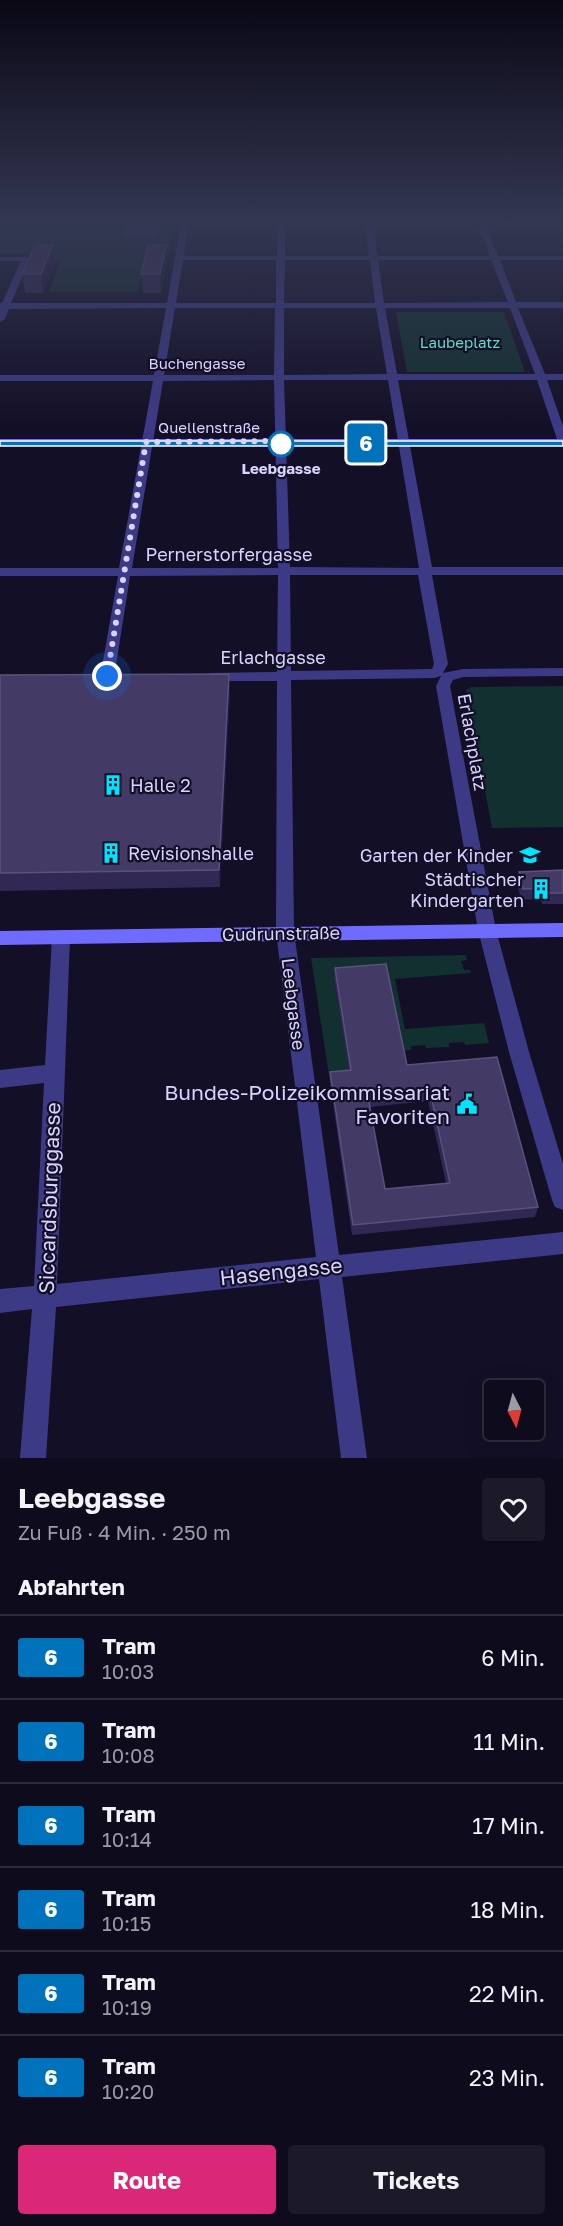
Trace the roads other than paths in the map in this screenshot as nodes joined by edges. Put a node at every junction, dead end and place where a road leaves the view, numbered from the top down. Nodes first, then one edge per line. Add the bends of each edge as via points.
1 (10, 291) edge
2 (174, 291) edge
3 (280, 291) edge
4 (379, 291) edge
5 (507, 291) edge
6 (279, 305) junction
7 (512, 305) junction
8 (563, 305) edge
9 (3, 306) edge
10 (171, 306) junction
11 (381, 306) junction
12 (0, 319) edge
13 (158, 377) junction
14 (393, 377) junction
15 (541, 377) junction
16 (563, 377) edge
17 (0, 378) edge
18 (279, 378) junction
19 (282, 441) junction
20 (0, 442) edge
21 (146, 442) junction
22 (403, 442) junction
23 (563, 442) edge
24 (123, 571) junction
25 (425, 571) junction
26 (563, 571) edge
27 (0, 572) edge
28 (284, 573) junction
29 (563, 672) edge
30 (285, 676) junction
31 (195, 677) edge
32 (106, 678) edge
33 (487, 930) junction
34 (563, 930) edge
35 (285, 932) junction
36 (61, 937) junction
37 (0, 938) edge
38 (54, 1073) junction
39 (0, 1079) edge
40 (563, 1200) edge
41 (563, 1244) edge
42 (329, 1266) junction
43 (45, 1297) junction
44 (0, 1301) edge
45 (33, 1458) edge
46 (354, 1458) edge

1 - 9 street
2 - 10 street
3 - 6 street, Leebgasse
4 - 11 street
5 - 7 street
6 - 10 street
6 - 11 street
6 - 18 street, Leebgasse
7 - 8 street
7 - 11 street
7 - 15 street
9 - 10 street
9 - 12 street
10 - 13 street
11 - 14 street
13 - 17 street, Buchengasse
13 - 18 street, Buchengasse
13 - 21 street
14 - 15 street
14 - 18 street, Buchengasse
14 - 22 street
15 - 16 street
15 - 23 street
18 - 19 street, Leebgasse
19 - 21 street, Quellenstraße
19 - 22 street, Quellenstraße
19 - 28 street, Leebgasse
20 - 21 street, Quellenstraße
21 - 24 street
22 - 23 street, Quellenstraße
22 - 25 street
24 - 27 street, Pernerstorfergasse
24 - 28 street, Pernerstorfergasse
24 - 32 street
25 - 26 street, Pernerstorfergasse
25 - 28 street, Pernerstorfergasse
25 - 30 street, Erlachgasse via 441,664 438,671 428,675
28 - 30 street, Leebgasse
29 - 33 street, Erlachplatz via 463,673 444,680
30 - 31 street, Erlachgasse
30 - 35 street, Leebgasse
33 - 34 street, Gudrunstraße
33 - 35 street, Gudrunstraße
33 - 40 street
35 - 36 street, Gudrunstraße
35 - 42 street, Leebgasse
36 - 37 street, Gudrunstraße
36 - 38 street, Siccardsburggasse
38 - 39 street
38 - 43 street, Siccardsburggasse
41 - 42 street, Hasengasse
42 - 43 street, Hasengasse
42 - 46 street, Leebgasse
43 - 44 street, Hasengasse
43 - 45 street, Siccardsburggasse

